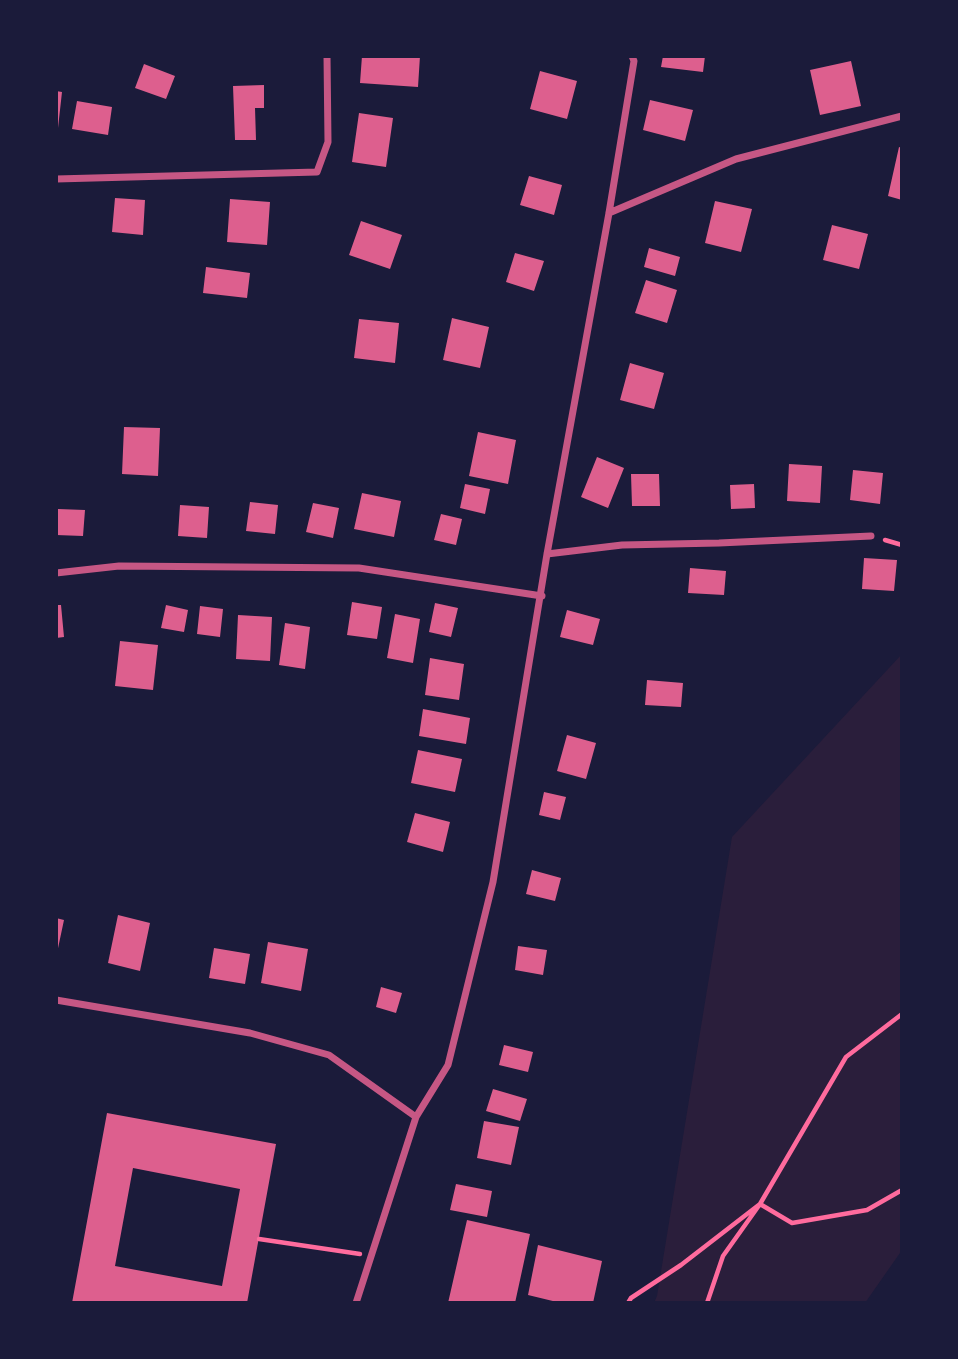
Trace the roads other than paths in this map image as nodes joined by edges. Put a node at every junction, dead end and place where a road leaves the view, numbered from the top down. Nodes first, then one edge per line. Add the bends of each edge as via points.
1 (327, 56) edge
2 (632, 56) edge
3 (902, 116) edge
4 (56, 179) edge
5 (609, 213) junction
6 (870, 536) dead end
7 (547, 554) junction
8 (56, 573) edge
9 (542, 596) junction
10 (56, 1000) edge
11 (416, 1117) junction
12 (356, 1303) edge

1 - 4 street via 328,142 317,172
2 - 5 street
3 - 5 street via 736,159
5 - 7 street
6 - 7 street via 622,545
7 - 9 street
8 - 9 street via 119,566 359,568
9 - 11 street via 493,882 448,1065
10 - 11 street via 250,1033 329,1055
11 - 12 street

